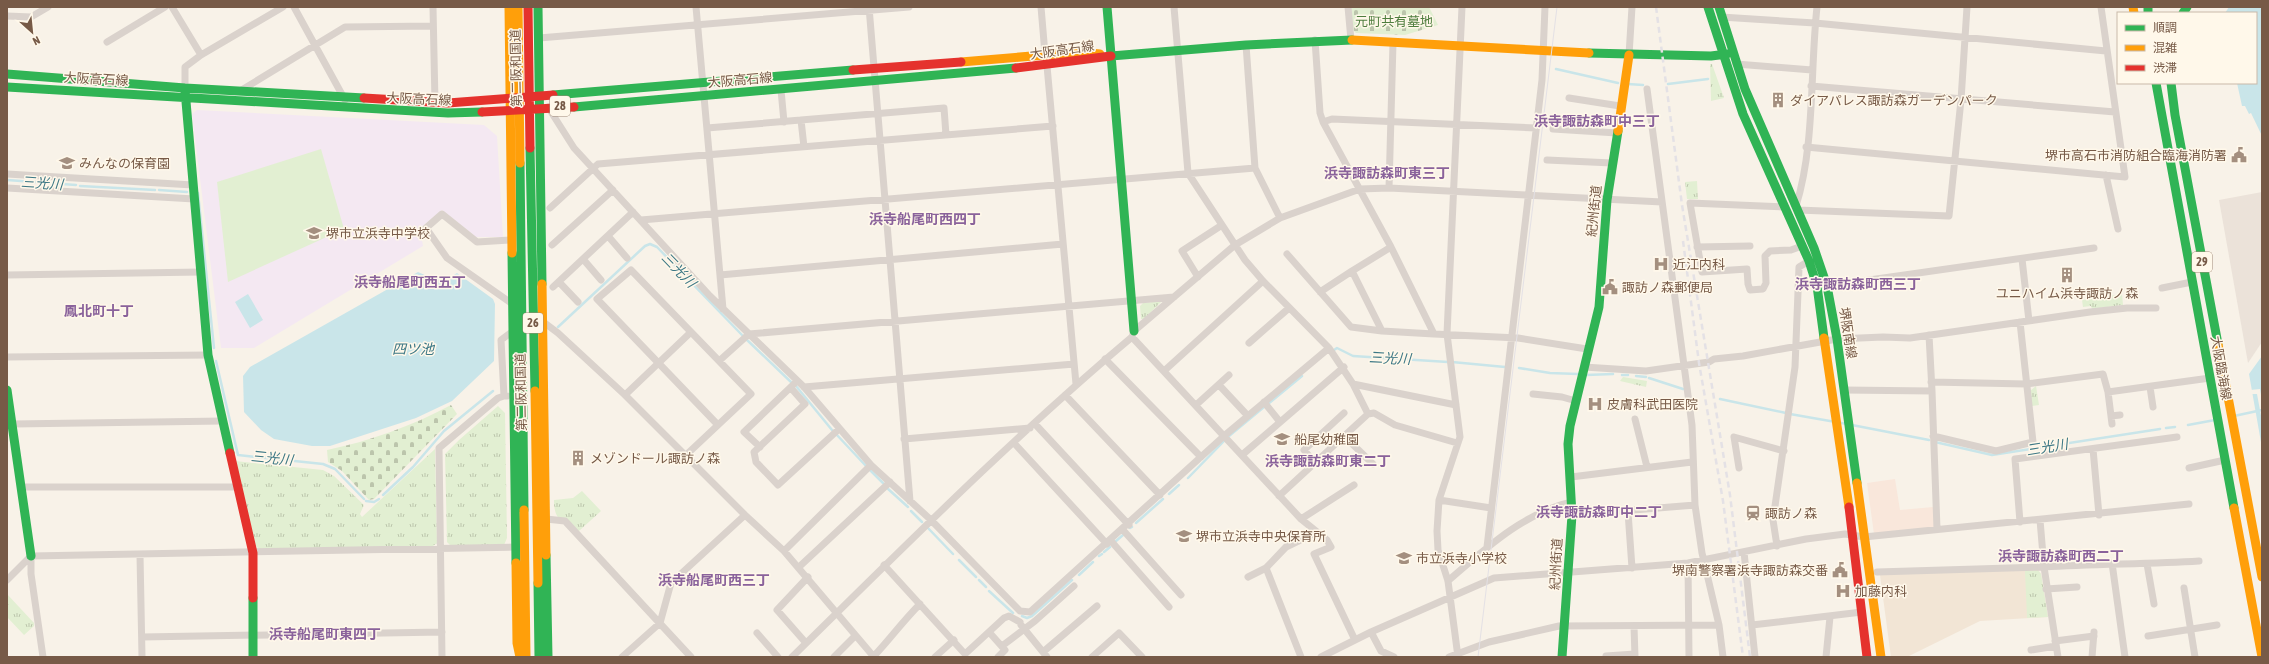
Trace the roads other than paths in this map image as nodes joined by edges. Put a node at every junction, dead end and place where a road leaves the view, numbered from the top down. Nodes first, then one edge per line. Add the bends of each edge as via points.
1 (48, 7) edge
2 (165, 7) edge
3 (172, 7) edge
4 (283, 7) edge
5 (294, 7) edge
6 (433, 7) edge
7 (509, 7) edge
8 (518, 7) edge
9 (528, 7) edge
10 (538, 7) edge
11 (696, 7) edge
12 (909, 7) edge
13 (1041, 7) edge
14 (1107, 7) edge
15 (1174, 7) edge
16 (1348, 7) edge
17 (1462, 7) edge
18 (1545, 7) edge
19 (1632, 7) edge
20 (1708, 7) edge
21 (1719, 7) edge
22 (1817, 7) edge
23 (1967, 7) edge
24 (2101, 7) edge
25 (869, 9) edge
26 (7, 16) edge
27 (1721, 17) junction
28 (697, 23) junction
29 (1815, 23) junction
30 (433, 26) junction
31 (1965, 36) junction
32 (539, 38) junction
33 (1315, 40) junction
34 (1351, 40) junction
35 (107, 42) dead end
36 (1393, 43) junction
37 (316, 44) junction
38 (1246, 45) junction
39 (1461, 47) junction
40 (1178, 50) junction
41 (1544, 50) junction
42 (2106, 51) junction
43 (1045, 54) junction
44 (1732, 54) junction
45 (201, 55) junction
46 (1629, 55) junction
47 (1723, 55) junction
48 (1111, 56) junction
49 (1736, 64) junction
50 (1048, 66) junction
51 (874, 69) junction
52 (1812, 70) junction
53 (7, 74) edge
54 (875, 81) junction
55 (703, 84) junction
56 (2148, 84) edge
57 (2156, 84) edge
58 (2171, 84) edge
59 (1811, 86) junction
60 (7, 87) edge
61 (1646, 89) dead end
62 (781, 90) junction
63 (239, 92) junction
64 (185, 93) junction
65 (704, 96) junction
66 (540, 97) junction
67 (346, 98) junction
68 (1569, 98) dead end
69 (510, 99) junction
70 (1961, 100) junction
71 (435, 103) junction
72 (1620, 106) junction
73 (345, 108) junction
74 (544, 108) junction
75 (510, 111) junction
76 (2115, 112) junction
77 (877, 114) junction
78 (2162, 117) junction
79 (801, 120) junction
80 (1390, 121) junction
81 (784, 122) junction
82 (1323, 122) junction
83 (1456, 124) junction
84 (1053, 126) junction
85 (707, 128) junction
86 (1536, 128) junction
87 (1553, 129) dead end
88 (1617, 132) junction
89 (946, 135) junction
90 (879, 141) junction
91 (804, 147) junction
92 (1806, 147) junction
93 (709, 155) junction
94 (1547, 160) dead end
95 (1955, 160) junction
96 (1612, 163) junction
97 (593, 168) junction
98 (1256, 168) junction
99 (1188, 173) junction
100 (7, 174) edge
101 (2106, 175) junction
102 (79, 179) junction
103 (1122, 179) junction
104 (1058, 184) junction
105 (193, 186) junction
106 (7, 188) edge
107 (1389, 188) junction
108 (1360, 189) junction
109 (79, 190) junction
110 (613, 190) junction
111 (1453, 193) junction
112 (1528, 195) junction
113 (194, 199) junction
114 (884, 200) junction
115 (1607, 200) junction
116 (1662, 202) junction
117 (1786, 207) junction
118 (550, 208) dead end
119 (1797, 208) junction
120 (633, 212) junction
121 (715, 215) junction
122 (1280, 218) junction
123 (2116, 218) junction
124 (641, 220) junction
125 (2108, 220) dead end
126 (1222, 225) junction
127 (2118, 229) dead end
128 (608, 236) junction
129 (512, 240) junction
130 (1063, 244) junction
131 (552, 245) dead end
132 (1235, 245) junction
133 (1750, 246) dead end
134 (1802, 246) junction
135 (1391, 247) junction
136 (1697, 247) junction
137 (2094, 248) dead end
138 (1287, 254) dead end
139 (627, 258) dead end
140 (583, 259) junction
141 (2022, 259) junction
142 (889, 260) junction
143 (1809, 262) junction
144 (1352, 271) junction
145 (201, 272) junction
146 (7, 275) edge
147 (720, 275) junction
148 (1198, 276) junction
149 (601, 280) dead end
150 (1263, 281) junction
151 (2192, 282) junction
152 (1827, 286) junction
153 (2162, 288) dead end
154 (1320, 292) junction
155 (1174, 297) junction
156 (1132, 300) junction
157 (578, 302) dead end
158 (513, 305) junction
159 (1069, 306) junction
160 (1289, 308) junction
161 (2156, 308) dead end
162 (723, 309) junction
163 (894, 321) junction
164 (2029, 321) junction
165 (542, 322) junction
166 (2020, 322) junction
167 (513, 331) junction
168 (1382, 331) junction
169 (691, 332) junction
170 (1133, 334) junction
171 (1434, 334) junction
172 (1447, 334) junction
173 (747, 335) junction
174 (1929, 335) junction
175 (1511, 337) junction
176 (1837, 339) junction
177 (1824, 341) junction
178 (1249, 343) dead end
179 (1797, 346) junction
180 (1588, 349) junction
181 (1331, 351) junction
182 (208, 355) junction
183 (7, 357) edge
184 (1105, 359) junction
185 (719, 362) junction
186 (658, 363) junction
187 (1074, 364) junction
188 (1684, 365) junction
189 (1344, 368) junction
190 (1164, 371) junction
191 (1582, 371) junction
192 (1229, 375) dead end
193 (2210, 378) junction
194 (797, 380) junction
195 (898, 380) junction
196 (1931, 382) junction
197 (1076, 384) junction
198 (1353, 384) junction
199 (2026, 384) junction
200 (1219, 385) junction
201 (804, 387) junction
202 (2150, 387) junction
203 (790, 388) junction
204 (7, 390) edge
205 (1844, 390) junction
206 (1932, 391) junction
207 (2108, 392) junction
208 (1065, 394) junction
209 (1533, 394) dead end
210 (625, 395) junction
211 (504, 396) junction
212 (514, 396) junction
213 (1576, 401) junction
214 (1196, 405) junction
215 (1266, 405) junction
216 (1456, 405) junction
217 (2153, 407) dead end
218 (1344, 413) dead end
219 (1368, 414) junction
220 (2120, 415) dead end
221 (1248, 416) junction
222 (2111, 416) junction
223 (1635, 419) dead end
224 (222, 421) junction
225 (1280, 422) junction
226 (14, 424) junction
227 (2112, 424) dead end
228 (718, 426) junction
229 (1033, 426) junction
230 (839, 429) junction
231 (1344, 436) junction
232 (1933, 436) junction
233 (1226, 438) junction
234 (2177, 438) dead end
235 (904, 439) junction
236 (1014, 443) junction
237 (1457, 443) junction
238 (760, 447) junction
239 (2093, 449) junction
240 (1784, 451) junction
241 (1242, 455) junction
242 (685, 456) junction
243 (1202, 457) junction
244 (2225, 460) junction
245 (1692, 462) junction
246 (1315, 463) junction
247 (1373, 464) dead end
248 (871, 465) junction
249 (1646, 467) junction
250 (1739, 468) dead end
251 (2189, 468) dead end
252 (1571, 477) junction
253 (890, 482) junction
254 (1354, 485) dead end
255 (22, 487) junction
256 (237, 487) junction
257 (1160, 495) junction
258 (1279, 496) junction
259 (1439, 500) junction
260 (910, 501) junction
261 (1572, 502) junction
262 (2189, 504) dead end
263 (1695, 505) junction
264 (1491, 508) junction
265 (1628, 512) junction
266 (744, 515) junction
267 (1572, 515) junction
268 (2099, 515) junction
269 (546, 519) junction
270 (1301, 519) junction
271 (931, 520) junction
272 (2040, 520) junction
273 (2020, 522) junction
274 (1126, 527) junction
275 (1937, 529) junction
276 (1317, 532) junction
277 (1852, 534) junction
278 (1864, 537) junction
279 (1109, 543) junction
280 (1777, 546) junction
281 (517, 547) junction
282 (1487, 547) junction
283 (441, 549) junction
284 (784, 551) junction
285 (1744, 552) junction
286 (253, 553) junction
287 (140, 555) junction
288 (31, 556) junction
289 (1704, 560) junction
290 (2199, 561) dead end
291 (1688, 563) junction
292 (2112, 563) junction
293 (2147, 564) junction
294 (884, 565) junction
295 (799, 567) junction
296 (2044, 567) junction
297 (1266, 568) junction
298 (1632, 568) junction
299 (1877, 572) dead end
300 (1569, 573) junction
301 (808, 577) junction
302 (1248, 577) dead end
303 (2262, 577) edge
304 (7, 580) edge
305 (1448, 581) junction
306 (1074, 586) dead end
307 (2076, 587) dead end
308 (2046, 588) junction
309 (2184, 588) dead end
310 (1181, 595) dead end
311 (1450, 597) junction
312 (920, 604) junction
313 (2154, 604) dead end
314 (1096, 606) dead end
315 (1169, 607) dead end
316 (1020, 611) junction
317 (1862, 612) junction
318 (836, 613) junction
319 (1830, 617) junction
320 (660, 623) junction
321 (1566, 625) junction
322 (1689, 625) junction
323 (1719, 625) junction
324 (1752, 625) junction
325 (2217, 625) dead end
326 (1021, 626) junction
327 (1634, 626) junction
328 (2191, 629) junction
329 (442, 632) junction
330 (988, 632) junction
331 (1371, 632) junction
332 (757, 633) dead end
333 (253, 635) junction
334 (854, 636) junction
335 (2148, 636) dead end
336 (142, 637) junction
337 (954, 640) junction
338 (1355, 640) junction
339 (806, 643) junction
340 (2056, 643) junction
341 (1002, 646) junction
342 (2031, 650) dead end
343 (1045, 655) edge
344 (1458, 655) edge
345 (1606, 656) dead end
346 (1635, 656) edge
347 (43, 657) edge
348 (142, 657) edge
349 (253, 657) edge
350 (442, 657) edge
351 (520, 657) edge
352 (526, 657) edge
353 (539, 657) edge
354 (548, 657) edge
355 (622, 657) edge
356 (691, 657) edge
357 (778, 657) edge
358 (792, 657) edge
359 (834, 657) edge
360 (874, 657) edge
361 (935, 657) edge
362 (998, 657) edge
363 (1092, 657) edge
364 (1142, 657) edge
365 (1301, 657) edge
366 (1321, 657) edge
367 (1394, 657) edge
368 (1449, 657) edge
369 (1562, 657) edge
370 (1689, 657) edge
371 (1723, 657) edge
372 (1755, 657) edge
373 (1826, 657) edge
374 (1867, 657) edge
375 (1881, 657) edge
376 (2058, 657) edge
377 (2092, 657) edge
378 (2125, 657) edge
379 (2195, 657) edge
380 (2262, 657) edge

1 - 26 street via 31,17
2 - 35 street
3 - 45 street
4 - 45 street
5 - 37 street
6 - 30 street
7 - 69 main road, 26
8 - 352 main road, 第二阪和国道 / 26
9 - 353 main road, 第二阪和国道 / 26
10 - 32 main road, 26
11 - 28 street
12 - 25 street
13 - 43 street
14 - 48 main road
15 - 40 street
16 - 34 street
17 - 39 street
18 - 41 street
19 - 46 street
20 - 47 main road, 堺阪南線
21 - 27 main road, 堺阪南線
22 - 29 street
23 - 31 street
24 - 42 street
25 - 28 street
25 - 51 street
27 - 29 street
27 - 44 main road, 堺阪南線
28 - 32 street
28 - 55 street
29 - 31 street
29 - 52 street
30 - 37 street via 345,27
30 - 71 street
31 - 42 street
31 - 70 street
32 - 66 main road, 26
33 - 34 main road
33 - 38 main road
33 - 82 street via 1320,112
34 - 36 main road
36 - 39 main road
36 - 80 street
37 - 63 street
37 - 67 street
38 - 40 main road
38 - 98 street
39 - 41 main road
39 - 83 street
40 - 48 main road
40 - 99 street
41 - 46 main road
41 - 86 street
42 - 76 street
43 - 48 main road, 大阪高石線 / 28 via 1080,52
43 - 51 main road, 大阪高石線 / 28
44 - 47 main road
44 - 49 main road, 堺阪南線
45 - 64 street via 185,67
46 - 47 main road
46 - 72 main road, 紀州街道
47 - 117 main road, 堺阪南線 via 1743,114
48 - 50 main road, 大阪高石線 / 28
48 - 103 main road
49 - 52 street
49 - 119 main road, 堺阪南線 via 1757,119
50 - 54 main road, 大阪高石線 / 28
50 - 84 street
51 - 54 street
51 - 55 main road, 大阪高石線 / 28
52 - 59 street
53 - 64 main road, 大阪高石線 / 28
54 - 62 main road, 大阪高石線 / 28
54 - 77 street
55 - 65 street
55 - 66 main road, 大阪高石線 / 28
56 - 78 main road
57 - 78 main road, 大阪臨海線 / 29
58 - 303 main road, 大阪臨海線 / 29
59 - 70 street
59 - 92 street
60 - 64 main road, 大阪高石線 / 28
61 - 116 street
62 - 65 main road, 大阪高石線 / 28
62 - 81 street
63 - 64 main road, 大阪高石線 / 28
63 - 67 main road, 大阪高石線 / 28
64 - 73 main road, 大阪高石線 / 28
64 - 105 main road
65 - 74 main road, 大阪高石線 / 28
65 - 85 street
66 - 69 main road, 大阪高石線 / 28
66 - 74 main road, 26
67 - 71 main road, 大阪高石線 / 28
67 - 73 street
68 - 72 street
69 - 71 main road, 大阪高石線 / 28
69 - 75 main road, 26
70 - 76 street
70 - 95 street
72 - 88 main road, 紀州街道
73 - 75 main road, 大阪高石線 / 28 via 448,113
74 - 75 main road, 大阪高石線 / 28
74 - 97 street via 574,148
74 - 165 main road, 26
75 - 129 main road, 26
76 - 101 street via 2125,177
77 - 79 street
77 - 89 street via 944,108
77 - 90 street
78 - 151 main road, 大阪臨海線 / 29
79 - 81 street
79 - 91 street
80 - 82 street via 1332,119
80 - 83 street
80 - 107 street
81 - 85 street
82 - 108 street
83 - 86 street
83 - 111 street
84 - 89 street
84 - 104 street
85 - 93 street
86 - 112 street
87 - 88 street
88 - 96 main road, 紀州街道
89 - 90 street
90 - 91 street
90 - 114 street
91 - 93 street
92 - 95 street
92 - 119 street
93 - 97 street via 598,164
93 - 121 street
94 - 96 street
95 - 101 street
95 - 119 street via 1949,216 1943,218
96 - 115 main road, 紀州街道
97 - 110 street
97 - 118 street
98 - 99 street
98 - 122 street
99 - 103 street
99 - 126 street
100 - 102 street
101 - 123 street
102 - 105 street
102 - 109 street
103 - 104 street
103 - 156 main road
104 - 114 street
104 - 130 street
105 - 113 main road
106 - 109 street
107 - 108 street
107 - 111 street
108 - 122 street
108 - 135 street
109 - 113 street
110 - 120 street
110 - 131 street
111 - 112 street
111 - 172 street
112 - 115 street
112 - 175 street
113 - 145 main road
114 - 121 street
114 - 142 street
115 - 116 street
115 - 180 main road, 紀州街道 via 1598,307
116 - 188 street
117 - 134 main road, 堺阪南線
117 - 136 street via 1690,203
119 - 152 main road, 堺阪南線
120 - 124 street
120 - 128 street
121 - 124 street
121 - 147 street
122 - 132 street
123 - 125 street
123 - 127 street
124 - 162 street
126 - 132 street
126 - 148 street via 1182,251
128 - 139 street
128 - 140 street
129 - 158 main road, 26
129 - 158 street via 477,242 442,214 426,228 447,258
130 - 142 street
130 - 159 street
132 - 148 street
132 - 150 street
133 - 136 street
134 - 136 street via 1791,250 1770,251 1766,256 1766,283 1763,289 1750,290 1747,269 1702,272
134 - 143 main road, 堺阪南線
135 - 144 street
135 - 171 street
137 - 141 street
138 - 154 street
140 - 149 street
140 - 157 street via 556,285
141 - 152 street
141 - 164 street
142 - 147 street
142 - 163 street
143 - 177 main road, 堺阪南線 via 1817,286
143 - 179 street via 1799,267
144 - 154 street
144 - 168 street
145 - 146 street
145 - 182 main road
147 - 162 street
148 - 155 street
150 - 160 street
150 - 190 street
151 - 153 street
151 - 193 main road, 大阪臨海線 / 29
152 - 176 main road, 堺阪南線
154 - 168 street via 1351,327
155 - 156 street
155 - 170 street
156 - 159 street
156 - 170 main road
158 - 165 street
158 - 167 main road, 26
159 - 163 street
159 - 187 street
160 - 178 street
160 - 181 street
161 - 164 street via 2127,308
162 - 173 street
163 - 173 street
163 - 195 street
164 - 166 street
165 - 210 street via 558,332
165 - 269 main road, 26
166 - 174 street
166 - 199 street
167 - 211 street via 501,340
167 - 212 main road, 26
168 - 171 street
169 - 185 street
169 - 186 street
169 - 186 street via 631,270 597,299
170 - 184 street
170 - 190 street
171 - 172 street
172 - 175 street
172 - 216 street
173 - 185 street
173 - 194 street
174 - 176 street via 1910,338 1883,336
174 - 196 street
175 - 180 street
175 - 264 street
176 - 177 street
176 - 205 main road, 堺阪南線
177 - 179 street
177 - 277 main road, 堺阪南線
179 - 188 street
179 - 240 street
180 - 191 main road, 紀州街道
181 - 189 street
181 - 215 street
182 - 183 street
182 - 224 main road
184 - 197 street
184 - 243 street
185 - 228 street via 751,394
186 - 210 street
186 - 228 street
187 - 195 street
187 - 197 street
188 - 191 street via 1646,371
188 - 245 street via 1692,425
189 - 198 street
189 - 225 street
190 - 214 street
191 - 213 main road, 紀州街道
192 - 200 street
193 - 202 street
193 - 244 main road, 大阪臨海線 / 29
194 - 201 street
194 - 203 street
195 - 201 street
195 - 235 street
196 - 199 street
196 - 206 street
197 - 208 street
198 - 216 street
198 - 219 street
199 - 207 street via 2103,374
199 - 232 street via 2033,442 1996,451
200 - 214 street
200 - 221 street
201 - 230 street
202 - 207 street
202 - 217 street
203 - 238 street via 805,404
203 - 238 street via 744,432
204 - 226 main road
205 - 206 street
205 - 278 main road, 堺阪南線
206 - 232 street
207 - 222 street
208 - 229 street
208 - 257 street
209 - 213 street
210 - 242 street
211 - 212 street
211 - 283 street via 498,398 439,448
212 - 281 main road, 26
213 - 252 main road, 紀州街道 via 1568,444
214 - 233 street
215 - 221 street
215 - 225 street
216 - 237 street via 1460,437
218 - 246 street via 1304,450
219 - 231 street
219 - 237 street via 1374,413 1395,425
220 - 222 street
221 - 233 street
222 - 227 street
223 - 249 street
224 - 226 street
224 - 256 main road
225 - 241 street
226 - 255 main road
228 - 242 street
229 - 235 street
229 - 236 street
229 - 274 street
230 - 238 street via 778,485 756,462 754,452
230 - 248 street
231 - 246 street
231 - 247 street
232 - 275 street
233 - 241 street
233 - 243 street
234 - 239 street
235 - 260 street
236 - 271 street
236 - 279 street
237 - 259 street
239 - 268 street
239 - 273 street via 2015,459
240 - 250 street via 1734,437
240 - 280 street via 1773,520
241 - 258 street
242 - 266 street
243 - 257 street
244 - 251 street
244 - 380 main road, 大阪臨海線 / 29
245 - 249 street
245 - 263 street
246 - 258 street
248 - 253 street
248 - 284 street
249 - 252 street
252 - 261 main road, 紀州街道
253 - 260 street
253 - 295 street
254 - 270 street
255 - 256 street
255 - 288 main road
256 - 286 main road
257 - 274 street
258 - 270 street
259 - 264 street
259 - 305 street via 1438,550
260 - 271 street
261 - 267 main road, 紀州街道
261 - 282 street via 1532,517
262 - 268 street
263 - 265 street
263 - 289 street
264 - 282 street
265 - 267 street
265 - 298 street
266 - 284 street
266 - 320 street via 671,583
267 - 300 main road, 紀州街道
268 - 272 street
269 - 320 street via 565,521
269 - 354 main road, 26 via 550,638
270 - 276 street
271 - 294 street
271 - 316 street
272 - 273 street
272 - 296 street
273 - 275 street
274 - 279 street
274 - 310 street
275 - 278 street
276 - 297 street via 1286,547
276 - 338 street via 1331,547 1314,554
277 - 278 street
277 - 280 street via 1806,539
277 - 317 main road, 堺阪南線
278 - 375 main road, 堺阪南線
279 - 315 street
279 - 316 street via 1030,612
280 - 285 street
281 - 283 street
281 - 351 main road, 26 via 517,644
282 - 305 street
283 - 286 street
283 - 329 street
284 - 295 street
285 - 289 street
285 - 324 street
286 - 287 street
286 - 333 main road
287 - 288 street
287 - 336 street
288 - 304 street
288 - 347 street via 30,574
289 - 291 street
289 - 323 street
290 - 293 street
291 - 298 street
291 - 322 street
292 - 293 street
292 - 296 street
292 - 378 street
293 - 313 street
294 - 312 street
294 - 318 street
295 - 301 street
296 - 299 street
296 - 308 street
297 - 302 street
297 - 365 street
298 - 300 street
300 - 311 street via 1494,578
300 - 321 main road, 紀州街道
301 - 318 street
301 - 339 street via 777,610
305 - 311 street
306 - 326 street via 1035,621
307 - 308 street
308 - 340 street
309 - 328 street
311 - 331 street
311 - 344 street
312 - 337 street
312 - 360 street
314 - 343 street
316 - 326 street
317 - 319 street
317 - 374 main road, 堺阪南線
318 - 334 street
318 - 339 street
319 - 324 street
319 - 373 street
320 - 355 street
320 - 356 street
321 - 327 street
321 - 344 street via 1489,642
321 - 369 main road, 紀州街道
322 - 323 street
322 - 327 street
322 - 370 street
323 - 371 street
324 - 372 street
325 - 328 street
326 - 330 street via 1009,616
326 - 341 street
326 - 343 street
327 - 346 street
328 - 335 street
328 - 379 street
329 - 333 street
329 - 350 street
330 - 337 street via 965,654
330 - 341 street
331 - 338 street
331 - 367 street via 1381,651
332 - 357 street
333 - 336 street
333 - 349 main road
334 - 359 street
334 - 360 street
336 - 348 street
337 - 361 street
338 - 366 street
339 - 358 street
340 - 342 street
340 - 376 street
340 - 377 street via 2094,634
341 - 362 street via 1006,650
344 - 368 street
345 - 346 street
363 - 364 street via 1119,633

